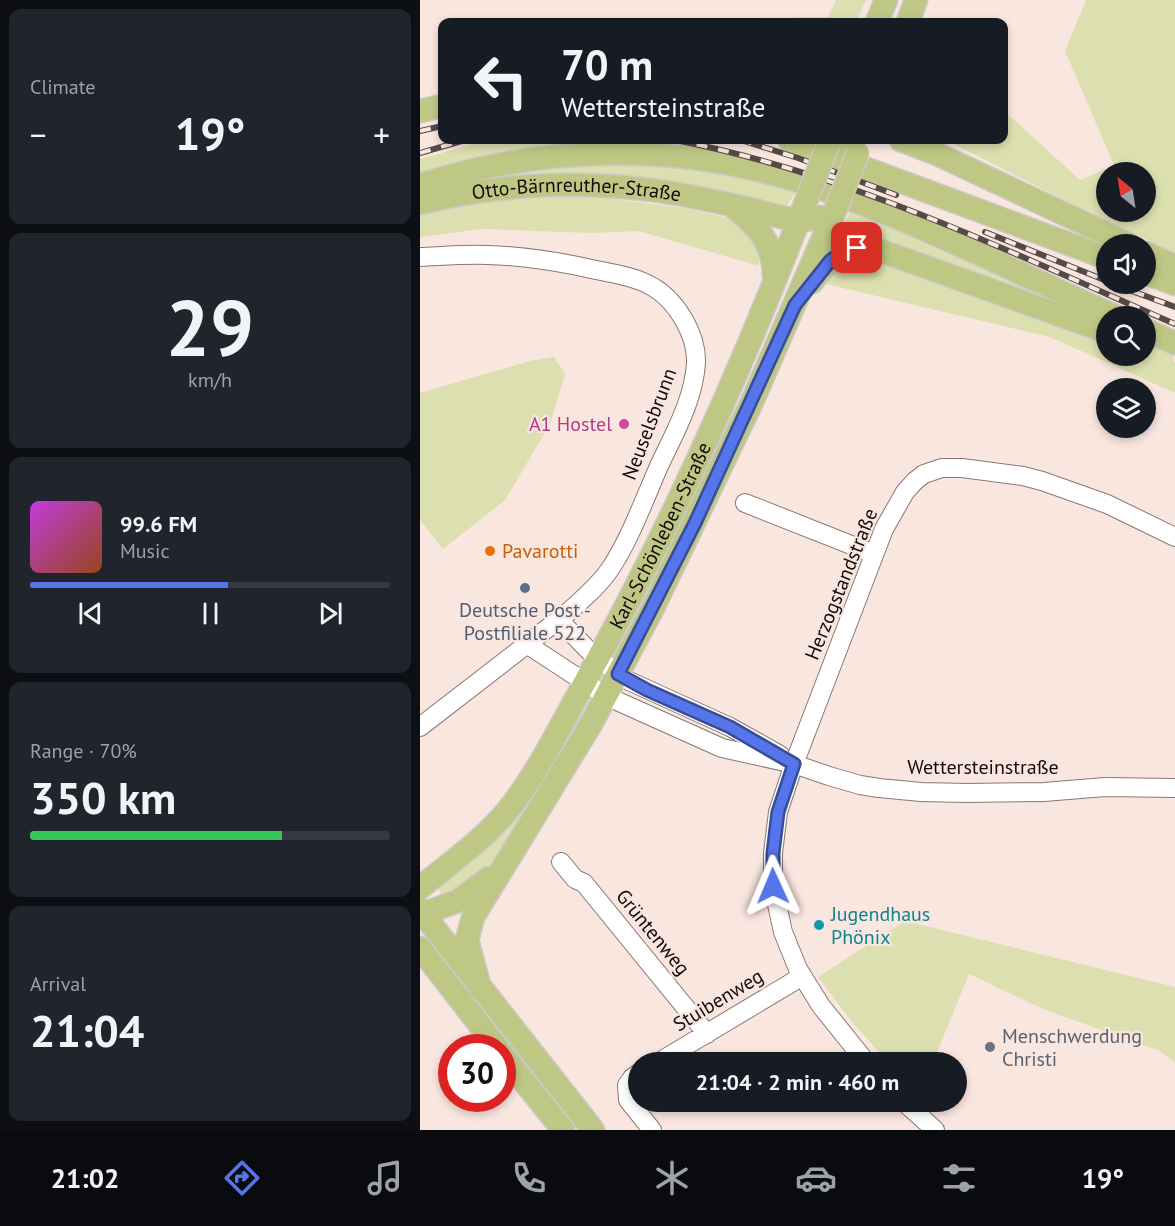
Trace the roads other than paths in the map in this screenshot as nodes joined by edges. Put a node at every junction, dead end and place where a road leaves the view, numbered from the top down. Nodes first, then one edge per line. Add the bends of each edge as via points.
1 (870, 0) edge
2 (886, 0) edge
3 (916, 0) edge
4 (863, 18) edge
5 (879, 18) edge
6 (909, 18) edge
7 (438, 107) edge
8 (420, 111) edge
9 (800, 144) edge
10 (911, 144) edge
11 (923, 144) edge
12 (846, 148) edge
13 (937, 154) junction
14 (420, 185) edge
15 (420, 203) edge
16 (733, 206) junction
17 (820, 211) junction
18 (1107, 234) edge
19 (866, 246) junction
20 (1096, 254) edge
21 (420, 256) edge
22 (1156, 257) edge
23 (1175, 266) edge
24 (1156, 277) edge
25 (774, 280) junction
26 (1175, 284) edge
27 (795, 305) junction
28 (1096, 307) edge
29 (1096, 328) edge
30 (1156, 334) edge
31 (1175, 343) edge
32 (1156, 350) edge
33 (1175, 357) edge
34 (746, 503) dead end
35 (1175, 537) edge
36 (874, 554) junction
37 (559, 620) junction
38 (528, 645) junction
39 (598, 659) junction
40 (618, 674) junction
41 (585, 683) junction
42 (606, 696) junction
43 (420, 727) edge
44 (794, 764) junction
45 (1175, 788) edge
46 (561, 862) dead end
47 (506, 863) junction
48 (420, 888) edge
49 (421, 913) edge
50 (420, 948) edge
51 (801, 977) junction
52 (480, 988) junction
53 (487, 1034) edge
54 (707, 1034) junction
55 (676, 1052) edge
56 (858, 1052) edge
57 (516, 1072) edge
58 (628, 1084) edge
59 (628, 1100) edge
60 (638, 1112) edge
61 (915, 1112) edge
62 (562, 1130) edge
63 (593, 1130) edge
64 (652, 1130) edge
65 (934, 1130) edge

1 - 4 main road
2 - 5 main road
3 - 6 main road
7 - 8 main road
9 - 20 main road
10 - 13 main road
11 - 13 main road
12 - 17 main road, Karl-Schönleben-Straße, bridge
12 - 17 main road, Karl-Schönleben-Straße, bridge via 816,173
13 - 18 main road
14 - 28 main road, Otto-Bärnreuther-Straße via 499,164 579,154 648,154 721,163 787,178 854,201
15 - 16 main road, Otto-Bärnreuther-Straße via 489,189 546,185 644,190
16 - 17 main road, Otto-Bärnreuther-Straße
16 - 25 main road, Otto-Bärnreuther-Straße via 765,239
17 - 19 main road, Otto-Bärnreuther-Straße via 843,237
17 - 25 main road, Karl-Schönleben-Straße
17 - 27 main road, Karl-Schönleben-Straße
19 - 27 main road via 834,257
19 - 29 main road, Otto-Bärnreuther-Straße
21 - 37 street, Neuselsbrunn via 488,255 560,262 632,278 668,298 695,346 693,386 619,552 586,597
22 - 23 main road
24 - 26 main road
25 - 39 main road, Karl-Schönleben-Straße via 671,518
27 - 40 main road, Karl-Schönleben-Straße via 695,523
30 - 31 main road
32 - 33 main road
34 - 36 street
35 - 36 street, Herzogstandstraße via 1107,504 1042,480 942,468 924,474 905,492
36 - 44 street, Herzogstandstraße
37 - 38 street, Neuselsbrunn
37 - 39 street
38 - 41 street
38 - 43 street, Neuselsbrunn
39 - 40 street, Wettersteinstraße
39 - 41 main road, Karl-Schönleben-Straße
40 - 42 main road, Karl-Schönleben-Straße
40 - 44 street, Wettersteinstraße via 730,727
41 - 42 street, Wettersteinstraße
41 - 48 main road, Karl-Schönleben-Straße via 537,768 506,812
42 - 44 street, Wettersteinstraße via 722,748
42 - 47 main road, Karl-Schönleben-Straße
44 - 45 street, Wettersteinstraße via 860,784 921,792
44 - 51 street, Herzogstandstraße via 778,812 773,886 783,932
46 - 54 street, Grüntenweg via 575,879 584,883
47 - 49 main road, Karl-Schönleben-Straße via 466,896
47 - 52 main road, Karl-Schönleben-Straße via 468,930 468,948
49 - 52 main road
50 - 53 main road
51 - 54 street, Stuibenweg
51 - 56 street, Herzogstandstraße
52 - 63 main road
54 - 55 street, Stuibenweg
57 - 62 main road
58 - 59 street
60 - 64 street
61 - 65 street

